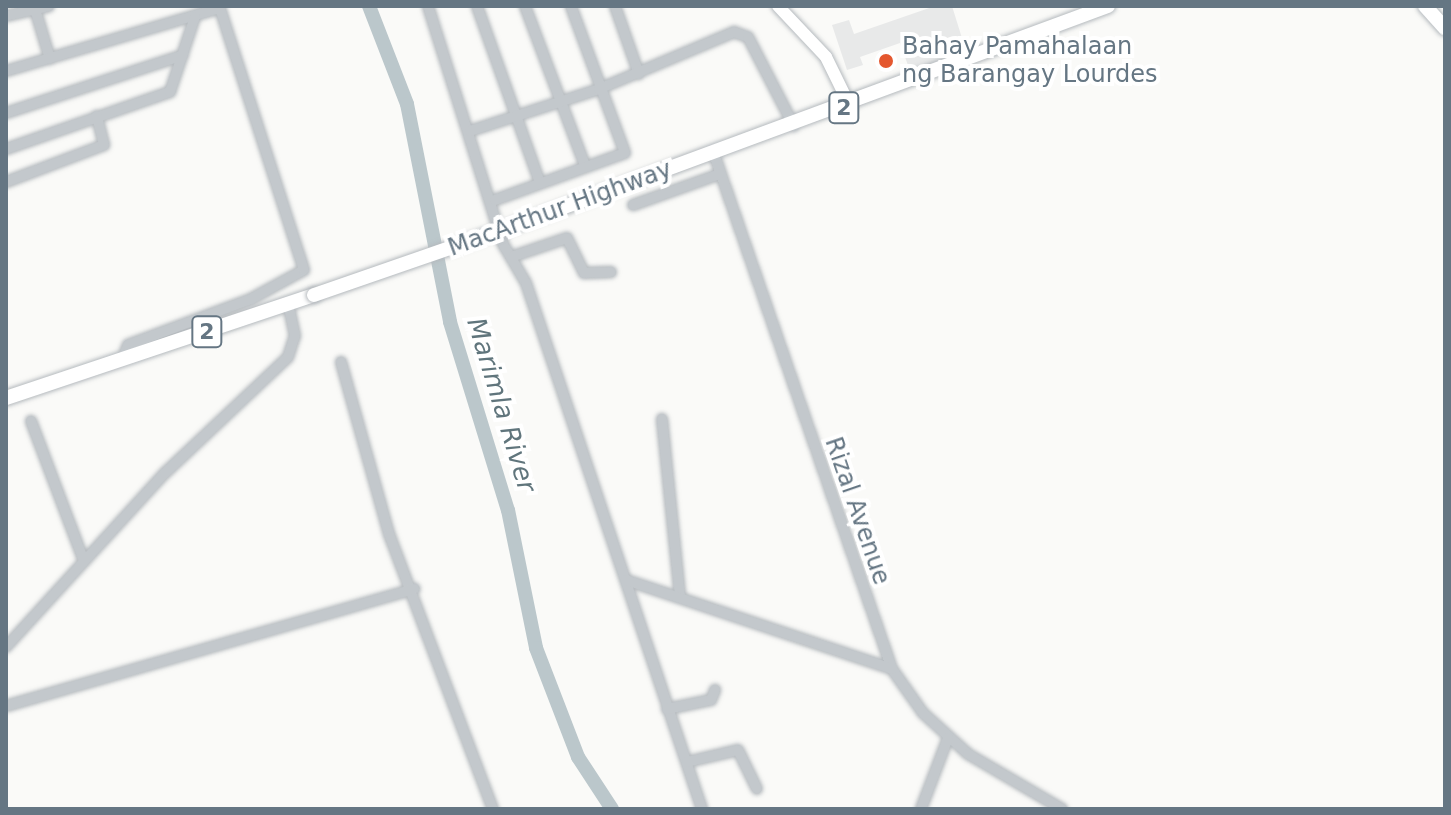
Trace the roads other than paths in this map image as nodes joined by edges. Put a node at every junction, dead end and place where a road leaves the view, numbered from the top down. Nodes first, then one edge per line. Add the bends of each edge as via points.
1 (49, 6) edge
2 (428, 6) edge
3 (477, 6) edge
4 (525, 6) edge
5 (571, 6) edge
6 (615, 6) edge
7 (778, 6) edge
8 (1108, 6) edge
9 (1425, 6) edge
10 (220, 7) edge
11 (35, 9) junction
12 (6, 16) edge
13 (195, 17) junction
14 (1444, 26) edge
15 (183, 55) junction
16 (50, 59) junction
17 (6, 71) edge
18 (639, 74) junction
19 (599, 89) junction
20 (559, 103) junction
21 (850, 106) junction
22 (6, 113) edge
23 (97, 116) junction
24 (517, 117) junction
25 (794, 126) junction
26 (470, 131) junction
27 (6, 149) edge
28 (714, 154) junction
29 (585, 166) junction
30 (720, 174) junction
31 (6, 182) edge
32 (540, 183) junction
33 (495, 200) junction
34 (633, 205) dead end
35 (514, 256) junction
36 (611, 272) dead end
37 (288, 304) junction
38 (121, 362) junction
39 (341, 362) dead end
40 (6, 398) edge
41 (662, 419) dead end
42 (31, 421) dead end
43 (84, 561) junction
44 (626, 580) junction
45 (415, 589) junction
46 (680, 595) junction
47 (6, 647) edge
48 (892, 669) junction
49 (715, 690) dead end
50 (7, 708) edge
51 (667, 709) junction
52 (948, 738) junction
53 (687, 762) junction
54 (757, 789) dead end
55 (493, 809) edge
56 (702, 809) edge
57 (921, 809) edge
58 (1062, 809) edge

1 - 11 street
2 - 26 street
3 - 24 street
4 - 20 street
5 - 19 street
6 - 18 street
7 - 21 main road via 826,57
8 - 21 highway, MacArthur Highway / 2
9 - 14 highway
10 - 13 street
10 - 38 street via 304,270 251,299 128,345
11 - 12 street
11 - 16 street
13 - 15 street
13 - 16 street
15 - 22 street
15 - 23 street via 170,92
16 - 17 street
18 - 19 street
18 - 25 street via 741,33
19 - 20 street
19 - 29 street via 625,153
20 - 24 street
20 - 29 street
21 - 25 highway, MacArthur Highway / 2
23 - 27 street
23 - 31 street via 104,145
24 - 26 street
24 - 32 street
25 - 28 highway, MacArthur Highway / 2
26 - 33 street
28 - 30 street, Rizal Avenue
28 - 37 highway, MacArthur Highway / 2, bridge
29 - 32 street
30 - 34 street
30 - 48 street, Rizal Avenue
32 - 33 street
33 - 35 street via 503,244
35 - 36 street via 567,238 584,273
35 - 44 street
37 - 38 highway, MacArthur Highway / 2
37 - 43 street via 295,336 288,357
38 - 40 highway, MacArthur Highway / 2
39 - 45 street via 389,534
41 - 46 street
42 - 43 street
43 - 47 street
44 - 46 street
44 - 51 street
45 - 50 street
45 - 55 street
46 - 48 street
48 - 52 street, Rizal Avenue
49 - 51 street via 711,700
51 - 53 street
52 - 57 street
52 - 58 street, Rizal Avenue
53 - 54 street via 738,750
53 - 56 street

